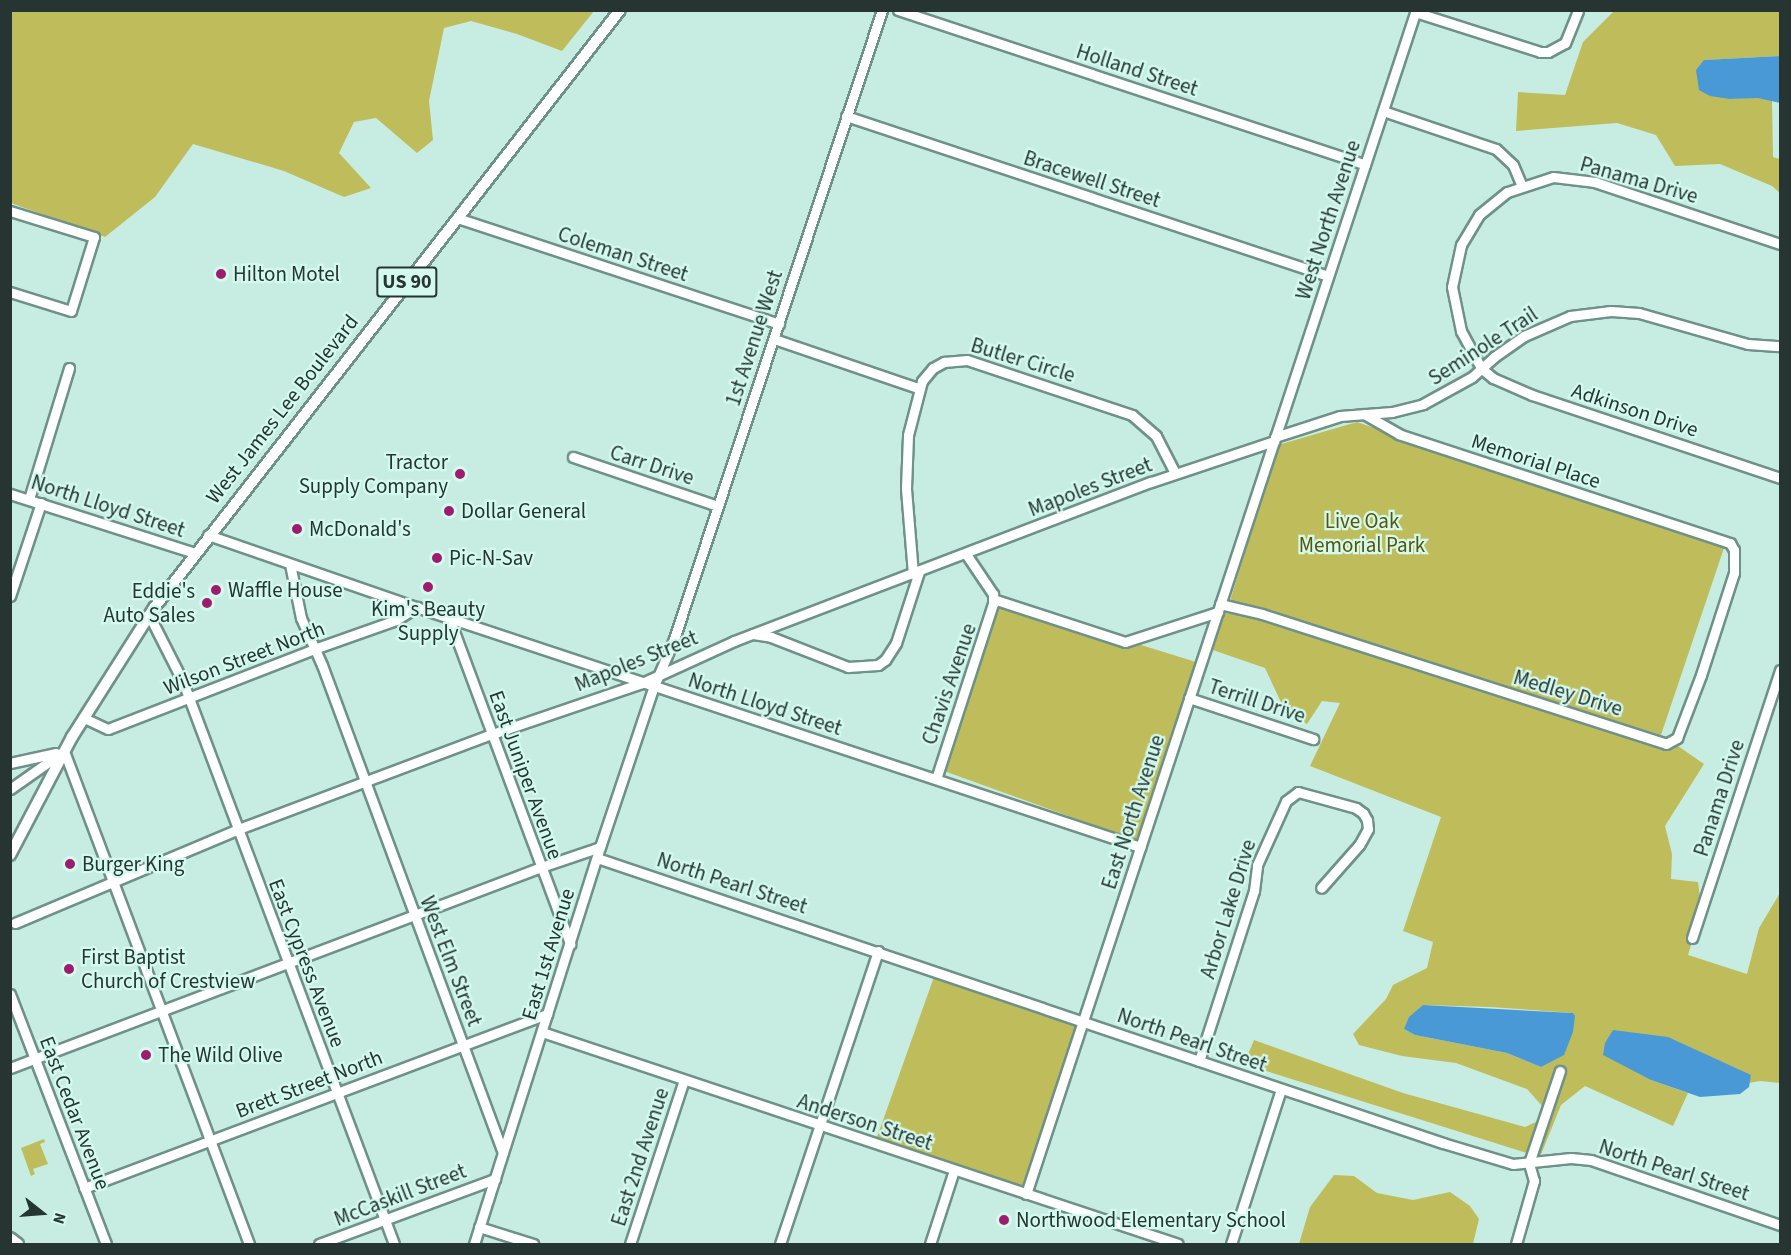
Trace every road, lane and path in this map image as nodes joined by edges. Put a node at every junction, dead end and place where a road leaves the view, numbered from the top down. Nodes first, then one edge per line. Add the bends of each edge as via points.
1 (620, 10) edge
2 (882, 10) edge
3 (898, 10) edge
4 (1578, 10) edge
5 (1416, 11) edge
6 (1383, 111) junction
7 (846, 116) junction
8 (1365, 164) junction
9 (1522, 186) junction
10 (10, 211) edge
11 (457, 218) junction
12 (1780, 244) edge
13 (1328, 276) junction
14 (10, 292) edge
15 (779, 324) junction
16 (774, 339) junction
17 (1780, 346) edge
18 (69, 368) dead end
19 (1481, 369) junction
20 (918, 388) junction
21 (1364, 414) junction
22 (1275, 439) junction
23 (573, 457) dead end
24 (1175, 473) junction
25 (1780, 478) edge
26 (10, 494) edge
27 (29, 497) junction
28 (41, 503) junction
29 (718, 506) junction
30 (1701, 534) joint
31 (208, 535) junction
32 (195, 553) junction
33 (966, 554) junction
34 (290, 564) junction
35 (916, 573) junction
36 (10, 596) edge
37 (993, 599) junction
38 (417, 607) junction
39 (1219, 608) junction
40 (149, 615) junction
41 (449, 618) junction
42 (751, 634) junction
43 (314, 649) junction
44 (1780, 670) edge
45 (659, 675) junction
46 (642, 683) junction
47 (654, 686) junction
48 (188, 698) junction
49 (1189, 698) junction
50 (84, 718) junction
51 (492, 734) junction
52 (1313, 739) dead end
53 (64, 751) junction
54 (10, 763) edge
55 (936, 779) junction
56 (365, 781) junction
57 (10, 789) edge
58 (236, 830) junction
59 (1140, 847) junction
60 (600, 848) junction
61 (10, 855) edge
62 (597, 858) junction
63 (541, 867) junction
64 (111, 880) junction
65 (1320, 888) dead end
66 (415, 916) junction
67 (15, 923) dead end
68 (1692, 938) dead end
69 (570, 944) junction
70 (878, 951) junction
71 (287, 964) junction
72 (10, 994) edge
73 (160, 1011) junction
74 (547, 1014) junction
75 (1083, 1021) junction
76 (542, 1032) junction
77 (463, 1045) junction
78 (35, 1057) junction
79 (1199, 1062) junction
80 (10, 1068) edge
81 (1560, 1071) dead end
82 (684, 1080) junction
83 (1281, 1089) junction
84 (336, 1093) junction
85 (820, 1126) junction
86 (211, 1140) junction
87 (503, 1153) junction
88 (1529, 1163) junction
89 (954, 1170) junction
90 (495, 1179) junction
91 (84, 1188) junction
92 (1026, 1194) junction
93 (385, 1219) junction
94 (1780, 1225) edge
95 (479, 1227) junction
96 (10, 1238) edge
97 (18, 1245) edge
98 (106, 1245) edge
99 (249, 1245) edge
100 (319, 1245) edge
101 (394, 1245) edge
102 (474, 1245) edge
103 (533, 1245) edge
104 (630, 1245) edge
105 (780, 1245) edge
106 (930, 1245) edge
107 (1178, 1245) edge
108 (1230, 1245) edge
109 (1516, 1245) edge

1 - 11 main road, West James Lee Boulevard / US 90
2 - 7 street, 1st Avenue West
3 - 8 street, Holland Street
4 - 5 street via 1565,43 1548,52
5 - 6 street, West North Avenue
6 - 8 street, West North Avenue
6 - 9 street via 1496,149 1513,165
7 - 13 street, Bracewell Street
7 - 15 street, 1st Avenue West
8 - 13 street, West North Avenue
9 - 12 street, Panama Drive via 1553,177 1584,179
9 - 19 street, Panama Drive via 1507,192 1479,215 1463,239 1455,265 1452,296 1456,315
10 - 14 street via 94,237 71,311
11 - 15 street, Coleman Street
11 - 31 main road, West James Lee Boulevard / US 90
13 - 22 street, West North Avenue
15 - 16 street, 1st Avenue West
16 - 20 street
16 - 29 street, 1st Avenue West
17 - 19 street, Seminole Trail via 1748,344 1651,315 1598,311 1537,328
18 - 27 street
19 - 21 street, Seminole Trail via 1423,404
19 - 25 street, Adkinson Drive via 1532,395
20 - 24 street, Butler Circle via 933,368 956,359 1080,396 1144,422
20 - 35 street, Butler Circle via 908,435 906,469
21 - 22 street, Seminole Trail via 1340,416
21 - 30 street, Memorial Place via 1399,434
22 - 24 street, Mapoles Street
22 - 39 street, East North Avenue
23 - 29 street, Carr Drive
24 - 33 street, Mapoles Street
26 - 27 street, North Lloyd Street
27 - 28 street, North Lloyd Street
28 - 32 street, North Lloyd Street
28 - 36 street
29 - 45 street, 1st Avenue West
30 - 39 street, Medley Drive via 1730,543 1734,550 1734,573 1701,675 1679,733 1670,744 1262,614
31 - 32 main road, West James Lee Boulevard / US 90
31 - 34 street, North Lloyd Street
32 - 40 main road, West James Lee Boulevard / US 90
33 - 35 street, Mapoles Street
33 - 37 street
34 - 38 street, North Lloyd Street
34 - 43 street, West Elm Street via 302,618
35 - 42 street, Mapoles Street
35 - 42 street via 896,643 878,664 848,667 778,639
37 - 39 street via 1125,642
37 - 55 street, Chavis Avenue via 987,628
38 - 41 street, North Lloyd Street
38 - 43 street, Wilson Street North via 396,620
39 - 49 street, East North Avenue
40 - 48 street, East Cypress Avenue
40 - 50 main road, West James Lee Boulevard / US 90
41 - 46 street, North Lloyd Street
41 - 51 street, East Juniper Avenue
42 - 45 street, Mapoles Street
43 - 48 street, Wilson Street North
43 - 56 street, West Elm Street
44 - 68 street, Panama Drive
45 - 46 street, Mapoles Street
45 - 47 street, East 1st Avenue
46 - 47 street, North Lloyd Street
46 - 51 street, Mapoles Street
47 - 55 street, North Lloyd Street
47 - 60 street, East 1st Avenue
48 - 50 street, Wilson Street North via 108,729
48 - 58 street, East Cypress Avenue
49 - 52 street, Terrill Drive
49 - 59 street, East North Avenue
50 - 53 main road, West James Lee Boulevard / US 90
51 - 56 street, Mapoles Street
51 - 63 street, East Juniper Avenue
53 - 54 street
53 - 57 street
53 - 61 main road, West James Lee Boulevard / US 90
53 - 64 street
55 - 59 street, North Lloyd Street
56 - 58 street, Mapoles Street
56 - 66 street, West Elm Street
58 - 64 street, Mapoles Street
58 - 71 street, East Cypress Avenue
59 - 75 street, East North Avenue
60 - 62 street, East 1st Avenue
60 - 63 street
62 - 69 street, East 1st Avenue
62 - 70 street, North Pearl Street
63 - 66 street
63 - 69 street, East Juniper Avenue
64 - 67 street, Mapoles Street
64 - 73 street
65 - 79 street, Arbor Lake Drive via 1359,845 1368,829 1367,820 1356,808 1298,792 1287,801 1257,865 1254,891
66 - 71 street
66 - 77 street, West Elm Street
69 - 74 street, East 1st Avenue
70 - 75 street, North Pearl Street
70 - 85 street
71 - 73 street
71 - 84 street, East Cypress Avenue
72 - 78 street, East Cedar Avenue
73 - 78 street
73 - 86 street
74 - 76 street, East 1st Avenue
74 - 77 street, Brett Street North
75 - 79 street, North Pearl Street
75 - 92 street, East North Avenue
76 - 82 street, Anderson Street
76 - 87 street, East 1st Avenue
77 - 84 street, Brett Street North
77 - 87 street, West Elm Street
78 - 80 street
78 - 91 street, East Cedar Avenue
79 - 83 street, North Pearl Street
81 - 88 street
82 - 85 street, Anderson Street
82 - 104 street, East 2nd Avenue
83 - 88 street, North Pearl Street via 1494,1159
83 - 108 street
84 - 86 street, Brett Street North
84 - 93 street, East Cypress Avenue
85 - 89 street, Anderson Street
85 - 105 street
86 - 91 street, Brett Street North
86 - 99 street
87 - 90 street, East 1st Avenue
88 - 94 street, North Pearl Street via 1592,1160
88 - 109 street via 1534,1181
89 - 92 street, Anderson Street
89 - 106 street
90 - 93 street, McCaskill Street
90 - 95 street, East 1st Avenue
91 - 98 street, East Cedar Avenue
92 - 107 street, Anderson Street
93 - 100 street, McCaskill Street
93 - 101 street, East Cypress Avenue
95 - 102 street, East 1st Avenue
95 - 103 street
96 - 97 main road

